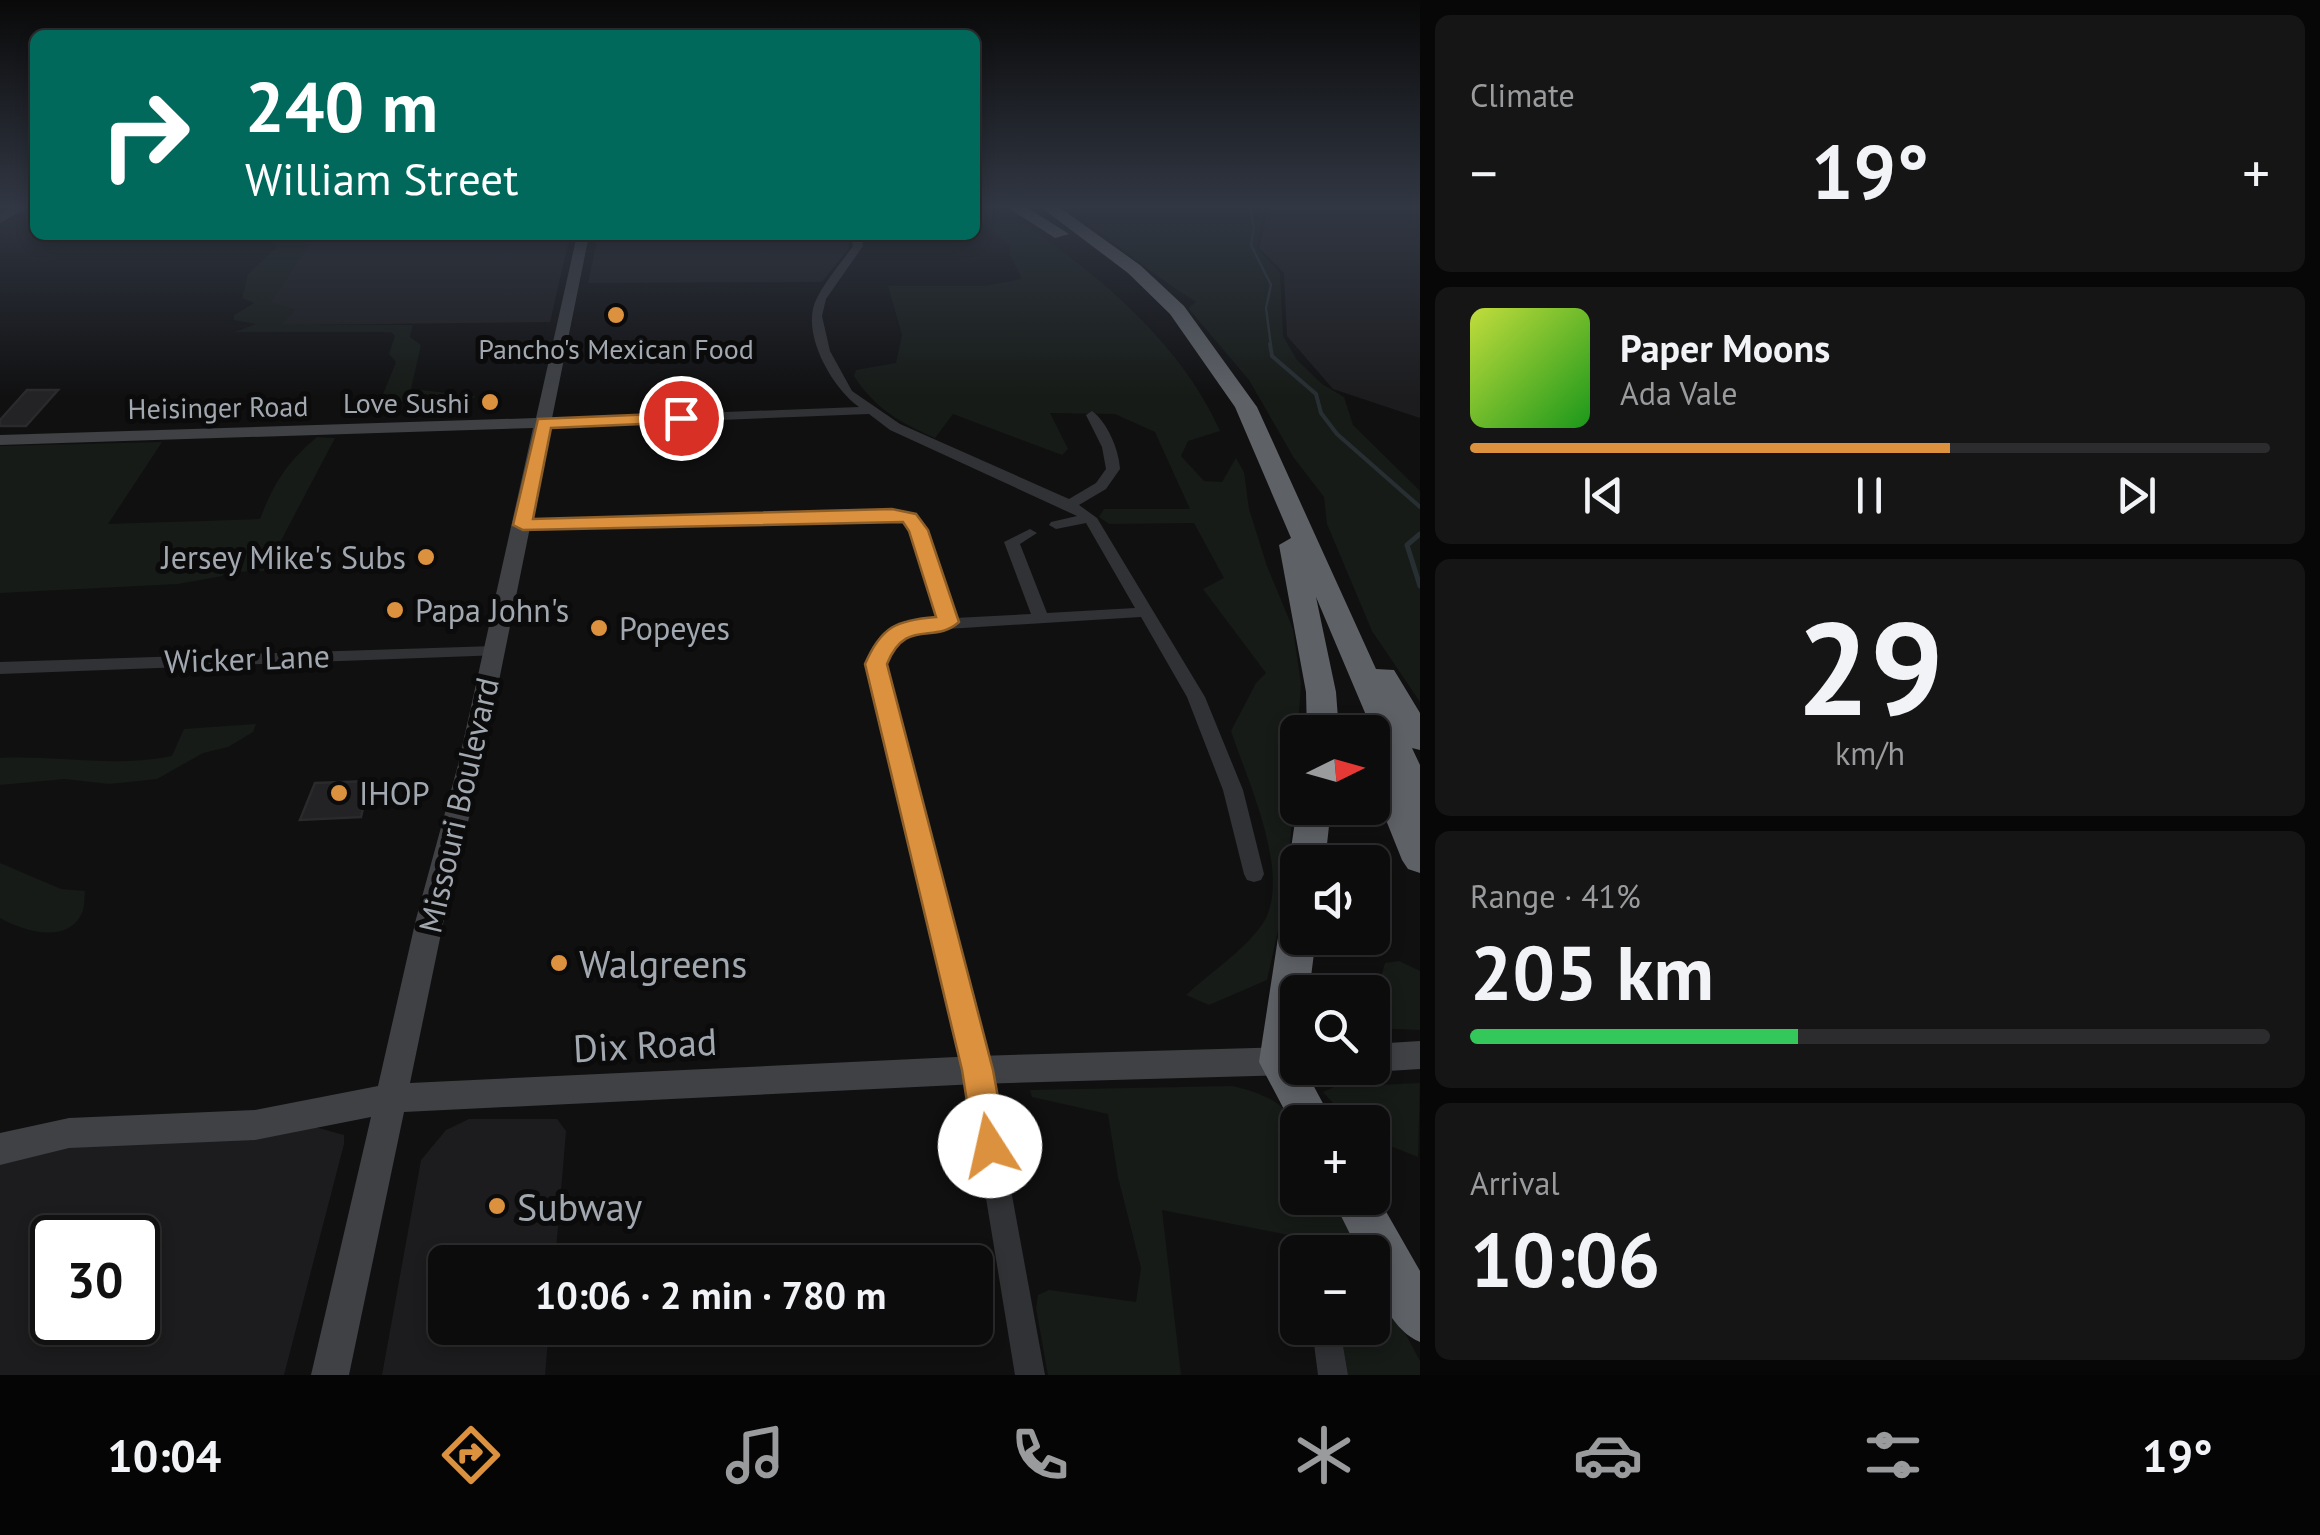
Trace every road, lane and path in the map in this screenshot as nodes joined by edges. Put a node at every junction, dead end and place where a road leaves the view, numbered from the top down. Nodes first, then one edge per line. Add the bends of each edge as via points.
1 (577, 269) edge
2 (842, 269) edge
3 (1103, 269) edge
4 (1135, 269) edge
5 (866, 410) junction
6 (1092, 415) dead end
7 (544, 423) junction
8 (0, 440) edge
9 (1069, 505) junction
10 (1090, 518) junction
11 (523, 525) junction
12 (1056, 525) dead end
13 (1030, 534) dead end
14 (1292, 545) junction
15 (1317, 563) junction
16 (1147, 612) junction
17 (1040, 616) junction
18 (948, 622) junction
19 (495, 651) junction
20 (0, 668) edge
21 (1322, 715) edge
22 (1361, 715) edge
23 (1420, 739) edge
24 (1390, 788) edge
25 (1420, 802) edge
26 (1420, 860) edge
27 (1254, 874) dead end
28 (1420, 1056) edge
29 (1390, 1057) edge
30 (1280, 1061) edge
31 (978, 1070) junction
32 (392, 1098) junction
33 (0, 1149) edge
34 (1363, 1215) edge
35 (1420, 1318) edge
36 (1329, 1345) edge
37 (330, 1375) edge
38 (1030, 1375) edge
39 (1333, 1375) edge

1 - 7 main road, Missouri Boulevard
2 - 5 street via 816,316 824,351 847,393
3 - 14 highway via 1161,320 1214,385
4 - 15 highway via 1220,365 1270,454
5 - 7 street, Heisinger Road
5 - 9 street
6 - 9 street via 1117,468 1098,490
7 - 8 main road, Heisinger Road
7 - 11 main road, Missouri Boulevard
9 - 10 street
10 - 12 street
10 - 16 street
11 - 18 street via 892,514 909,518 919,530
11 - 19 main road, Missouri Boulevard
13 - 17 street via 1012,542
14 - 21 highway
14 - 22 highway
15 - 23 highway
15 - 25 highway
16 - 17 street
16 - 27 street via 1196,697 1233,790
17 - 18 street
18 - 31 street via 911,626 885,641 876,664
19 - 20 street, Wicker Lane
19 - 32 main road, Missouri Boulevard
24 - 26 highway
28 - 29 main road
30 - 31 main road, Dix Road
31 - 32 main road, Dix Road
31 - 38 street
32 - 33 main road, Dix Road via 255,1125 69,1133
32 - 37 main road, Missouri Boulevard
34 - 35 highway
36 - 39 street

